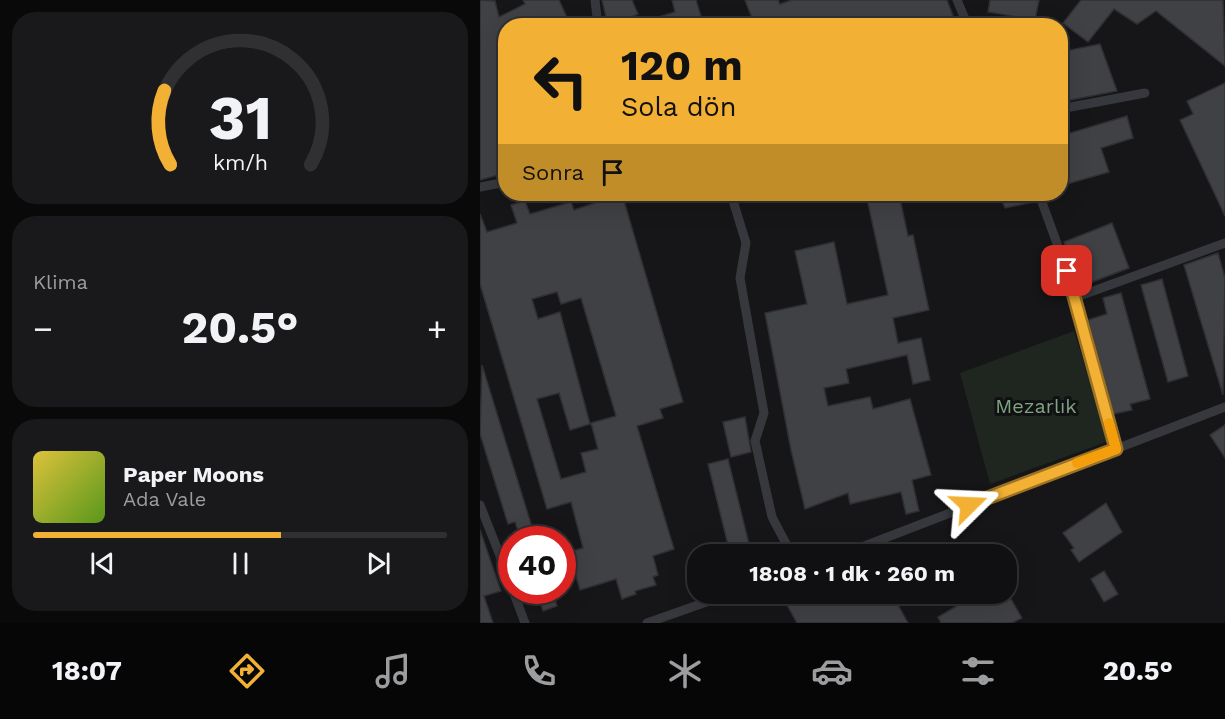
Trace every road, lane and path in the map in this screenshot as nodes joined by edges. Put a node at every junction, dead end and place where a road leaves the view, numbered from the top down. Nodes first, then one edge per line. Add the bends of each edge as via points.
1 (595, 0) edge
2 (957, 0) edge
3 (597, 18) edge
4 (965, 18) edge
5 (1144, 93) dead end
6 (1068, 107) edge
7 (498, 184) edge
8 (480, 187) edge
9 (733, 201) edge
10 (1042, 201) edge
11 (1225, 243) edge
12 (1074, 298) junction
13 (1225, 407) edge
14 (1116, 449) junction
15 (480, 505) edge
16 (786, 544) edge
17 (870, 544) edge
18 (498, 551) edge
19 (518, 604) edge
20 (701, 604) edge
21 (525, 623) edge
22 (647, 623) edge

1 - 3 street
2 - 4 street
5 - 6 street
7 - 8 street
9 - 16 street via 746,243 740,278 764,412 755,441 772,517
10 - 12 street
11 - 12 street
12 - 14 street
13 - 14 street
14 - 17 street
15 - 18 street
19 - 21 street
20 - 22 street

